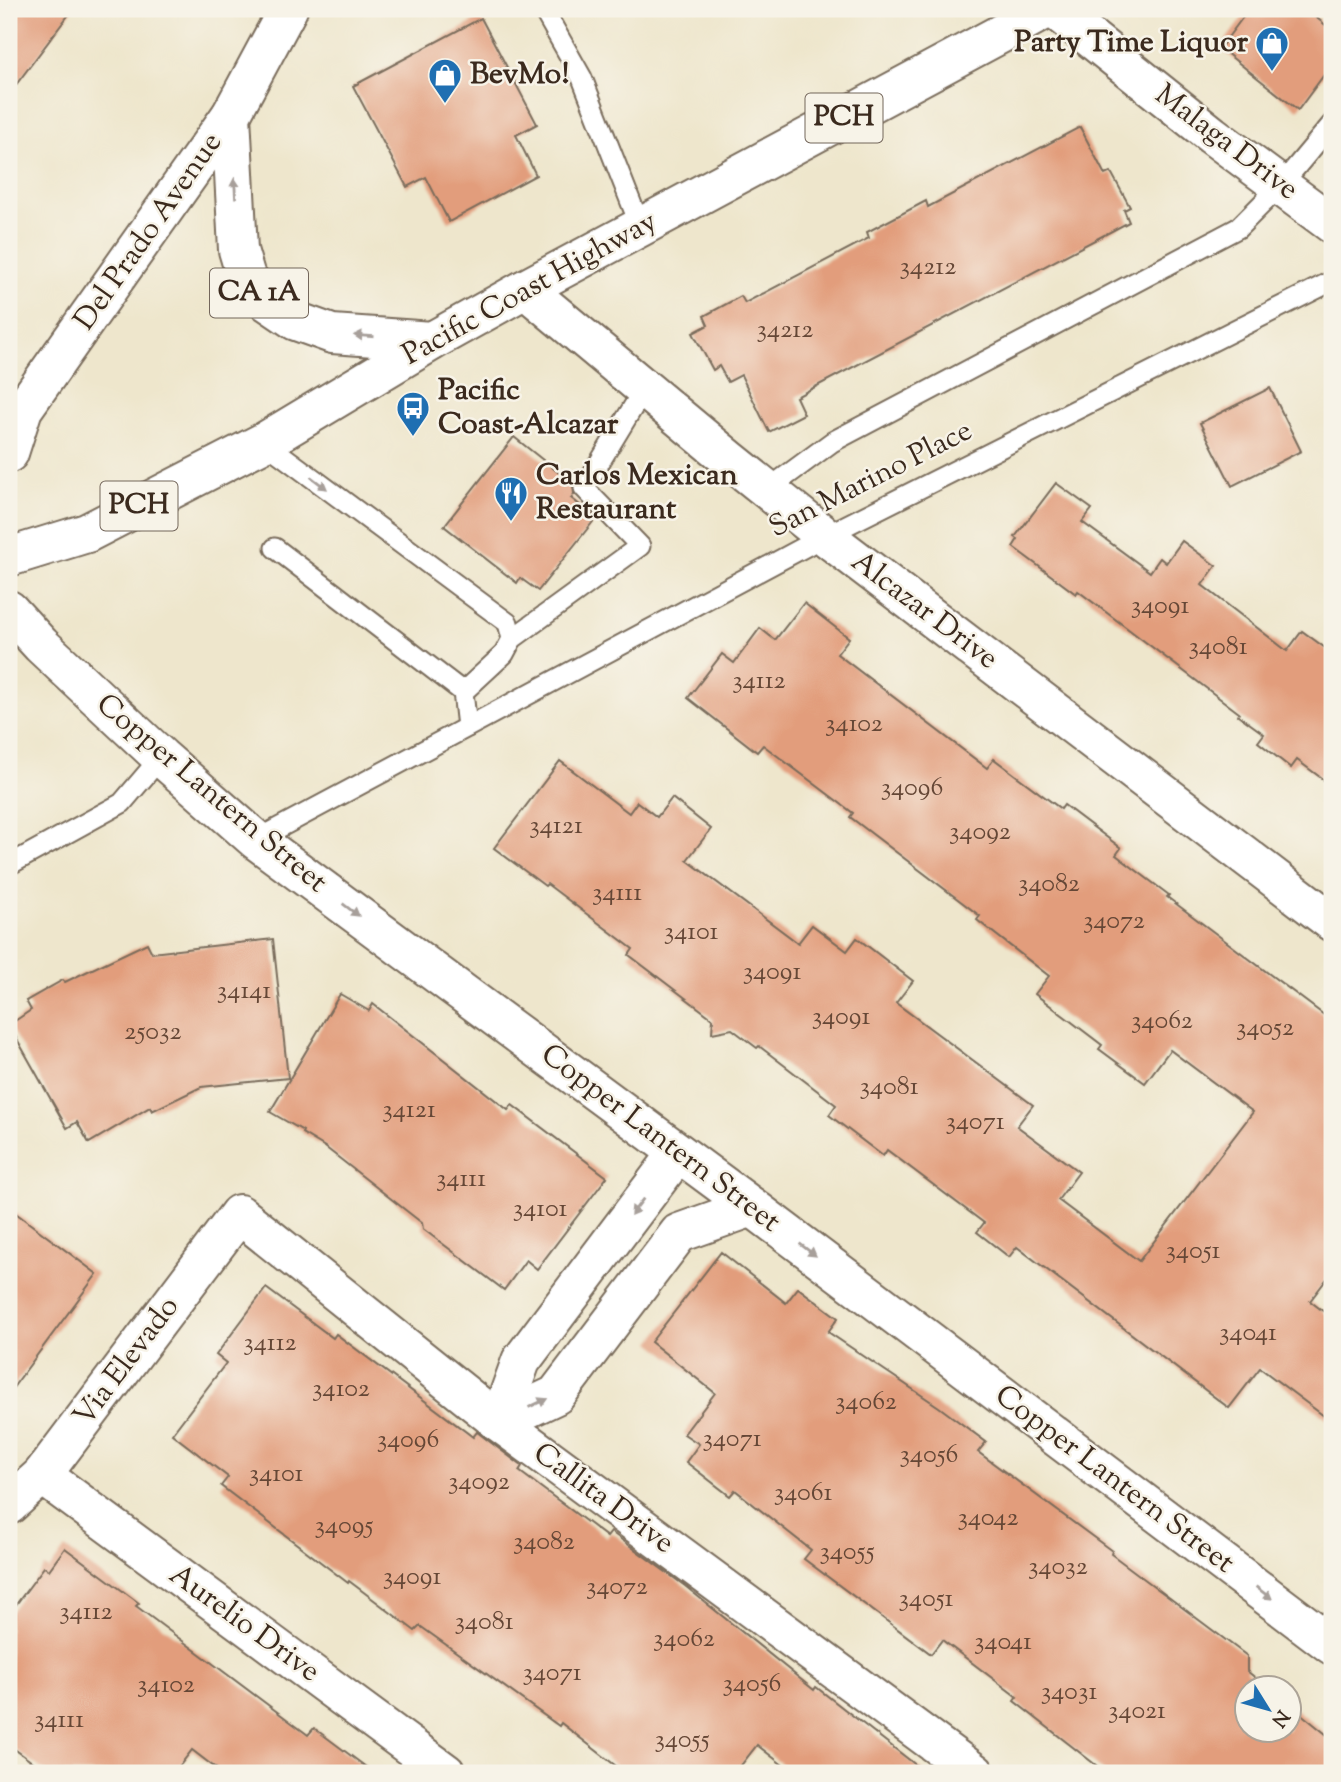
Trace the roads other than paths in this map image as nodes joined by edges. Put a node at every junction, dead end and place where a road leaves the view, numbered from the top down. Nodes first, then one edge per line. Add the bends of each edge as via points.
1 (288, 9) edge
2 (543, 9) edge
3 (1047, 9) edge
4 (1054, 9) edge
5 (231, 115) junction
6 (1332, 124) edge
7 (1281, 185) junction
8 (1332, 224) edge
9 (640, 228) junction
10 (1332, 281) edge
11 (525, 289) junction
12 (432, 341) junction
13 (644, 388) junction
14 (264, 442) junction
15 (9, 453) edge
16 (767, 490) junction
17 (825, 536) junction
18 (275, 548) dead end
19 (9, 557) edge
20 (9, 610) edge
21 (512, 639) junction
22 (463, 692) junction
23 (467, 727) junction
24 (161, 757) junction
25 (257, 840) junction
26 (9, 865) edge
27 (1332, 922) edge
28 (678, 1153) junction
29 (752, 1208) junction
30 (239, 1214) joint
31 (499, 1422) junction
32 (42, 1475) junction
33 (9, 1506) edge
34 (1332, 1645) edge
35 (446, 1773) edge
36 (975, 1773) edge

1 - 5 main road, Del Prado Avenue
2 - 9 lane via 582,78
3 - 9 main road, Pacific Coast Highway / PCH
4 - 7 main road, Malaga Drive
12 -> 5 main road, CA 1A via 332,334 296,321 265,300 246,277 238,250
5 - 15 main road, Del Prado Avenue via 23,409
6 - 7 lane
7 - 8 main road, Malaga Drive
7 - 16 lane via 1238,228 832,442
9 - 11 main road, Pacific Coast Highway / PCH
10 - 17 lane, San Marino Place
11 - 12 main road, Pacific Coast Highway / PCH
11 - 13 main road, Alcazar Drive
12 - 14 main road, Pacific Coast Highway / PCH
13 - 16 main road, Alcazar Drive
13 - 21 lane via 584,488 640,546
14 - 19 main road, Pacific Coast Highway / PCH via 87,533
14 -> 21 lane via 508,622
16 - 17 main road, Alcazar Drive
17 - 23 lane, San Marino Place
17 - 27 main road, Alcazar Drive
18 - 22 lane
20 - 24 main road, Copper Lantern Street
21 - 22 lane via 504,654
22 - 23 lane
23 - 25 lane, San Marino Place
24 - 25 main road, Copper Lantern Street
24 - 26 lane via 122,803
25 -> 28 main road, Copper Lantern Street
28 - 29 main road, Copper Lantern Street
28 -> 31 main road via 522,1361
31 -> 29 main road via 556,1395 679,1233
29 -> 34 main road, Copper Lantern Street
30 - 31 main road, Callita Drive
30 - 32 main road, Via Elevado
31 - 36 main road, Callita Drive
32 - 33 main road, Via Elevado
32 - 35 main road, Aurelio Drive

